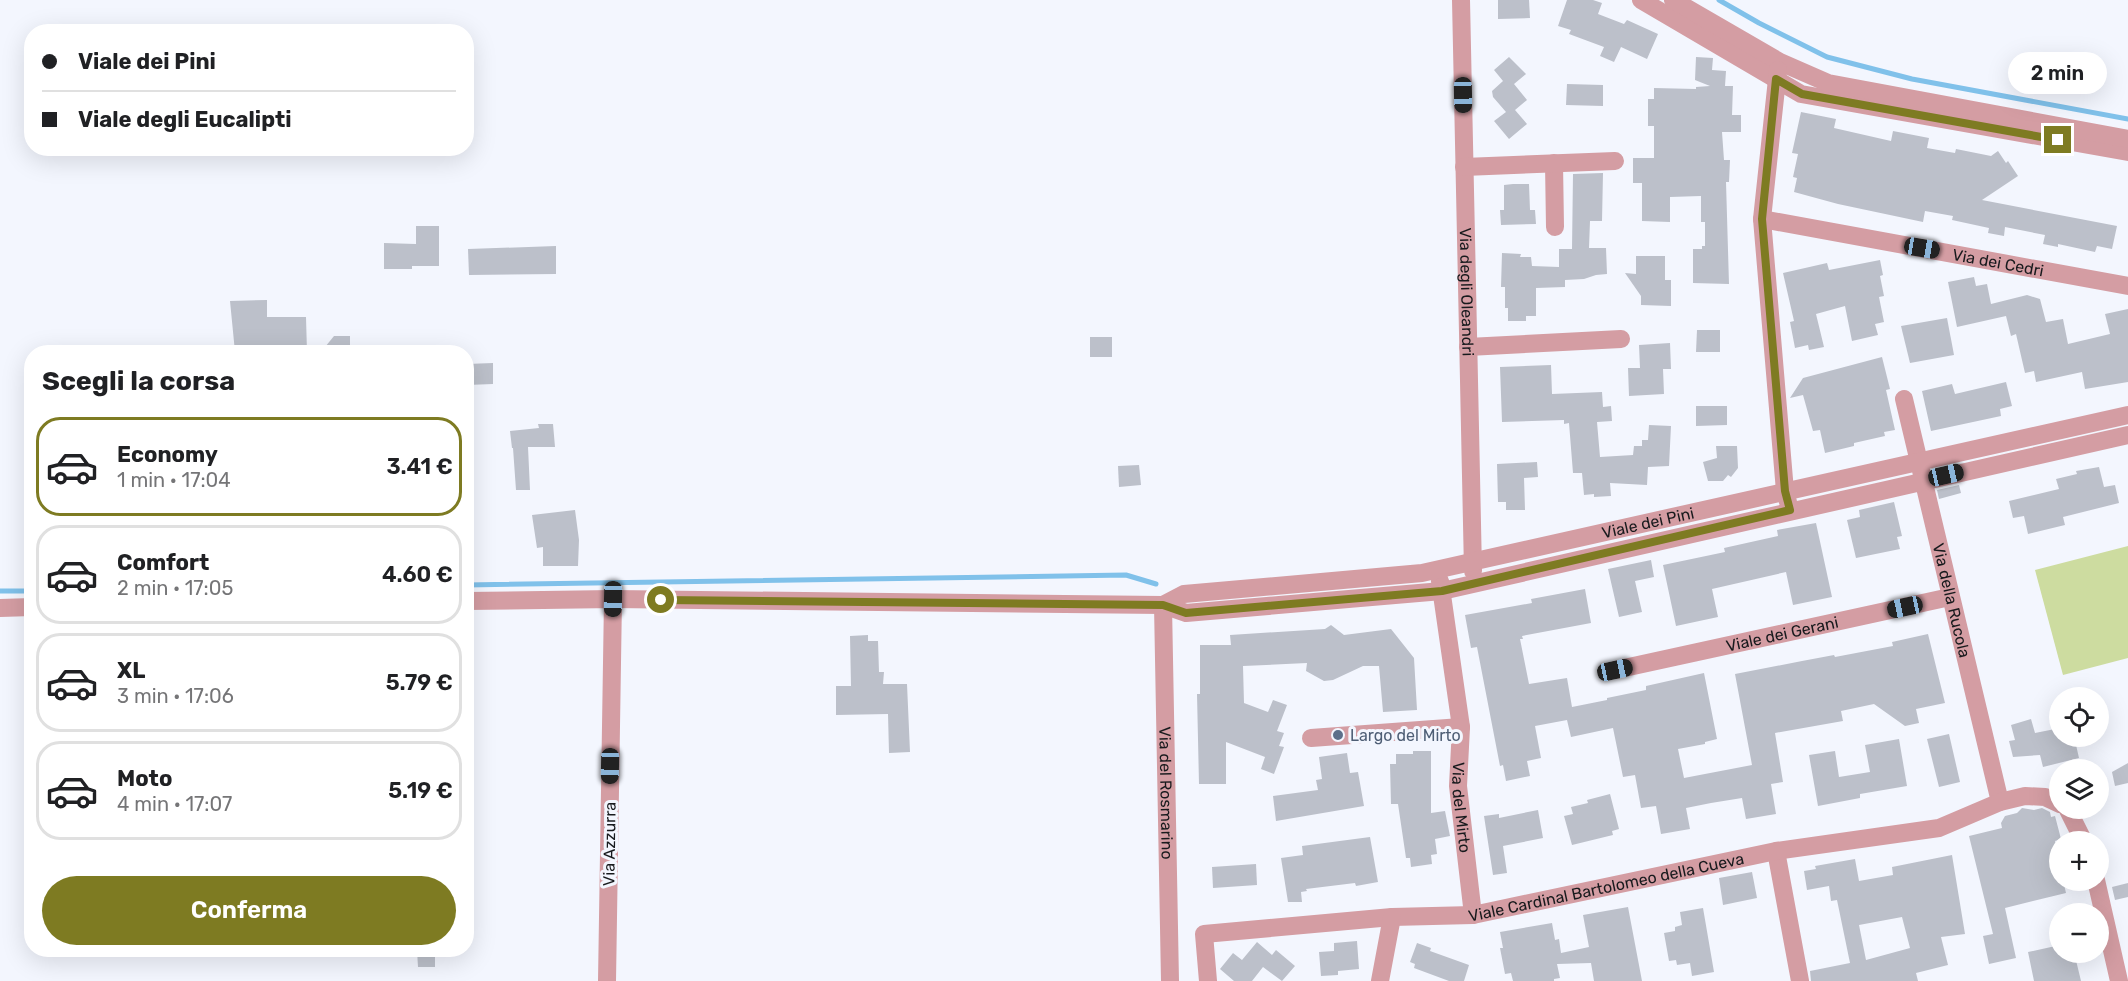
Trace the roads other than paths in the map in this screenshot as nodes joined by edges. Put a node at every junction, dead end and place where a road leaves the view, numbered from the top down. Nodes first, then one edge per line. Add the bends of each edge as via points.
1 (1461, 0) edge
2 (1641, 0) edge
3 (1673, 0) edge
4 (1778, 71) junction
5 (2128, 139) edge
6 (2128, 152) edge
7 (1615, 161) dead end
8 (1554, 164) junction
9 (1464, 167) junction
10 (1762, 219) junction
11 (1555, 227) dead end
12 (2128, 286) edge
13 (1621, 339) dead end
14 (1468, 347) junction
15 (1904, 399) dead end
16 (2128, 414) edge
17 (2128, 435) edge
18 (1918, 461) junction
19 (1923, 480) junction
20 (1785, 491) junction
21 (1790, 510) junction
22 (1473, 560) junction
23 (1438, 568) junction
24 (1473, 584) junction
25 (1442, 591) junction
26 (1950, 597) junction
27 (613, 599) junction
28 (474, 601) edge
29 (1163, 605) junction
30 (24, 607) edge
31 (0, 608) edge
32 (1615, 670) dead end
33 (1461, 727) junction
34 (1311, 738) dead end
35 (2049, 799) edge
36 (2000, 802) junction
37 (1776, 851) junction
38 (2100, 891) edge
39 (1473, 915) junction
40 (1392, 917) junction
41 (606, 981) edge
42 (1170, 981) edge
43 (1208, 981) edge
44 (1380, 981) edge
45 (1800, 981) edge
46 (2120, 981) edge

1 - 9 street, Via degli Oleandri
2 - 4 street
3 - 4 street
4 - 5 street
4 - 6 street via 1802,94
4 - 10 street
7 - 8 street
8 - 9 street
8 - 11 street
9 - 14 street, Via degli Oleandri
10 - 12 street, Via dei Cedri
10 - 20 street
13 - 14 street
14 - 22 street, Via degli Oleandri
15 - 18 street, Via della Rucola
16 - 18 street, Viale dei Pini
17 - 19 street, Viale dei Pini
18 - 19 street, Via della Rucola
18 - 20 street, Viale dei Pini
19 - 21 street, Viale dei Pini
19 - 26 street, Via della Rucola
20 - 21 street
20 - 22 street, Viale dei Pini
21 - 24 street, Viale dei Pini
22 - 23 street, Viale dei Pini
22 - 24 street, Via degli Oleandri
23 - 25 street, Via del Mirto
23 - 29 street, Viale dei Pini via 1422,573 1184,594
24 - 25 street, Viale dei Pini
25 - 29 street, Viale dei Pini via 1186,613
25 - 33 street, Via del Mirto
26 - 32 street, Viale dei Gerani
26 - 36 street, Via della Rucola
27 - 28 street, Viale dei Pini
27 - 29 street, Viale dei Pini
27 - 41 street, Via Azzurra
29 - 42 street, Via del Rosmarino
30 - 31 street
33 - 34 street
33 - 39 street, Via del Mirto via 1458,786
35 - 36 street, Viale Cardinal Bartolomeo della Cueva via 2025,796
36 - 37 street, Viale Cardinal Bartolomeo della Cueva via 1939,828
37 - 39 street, Viale Cardinal Bartolomeo della Cueva
37 - 45 street
38 - 46 street
39 - 40 street, Viale Cardinal Bartolomeo della Cueva
40 - 43 street, Viale Cardinal Bartolomeo della Cueva via 1204,934
40 - 44 street

